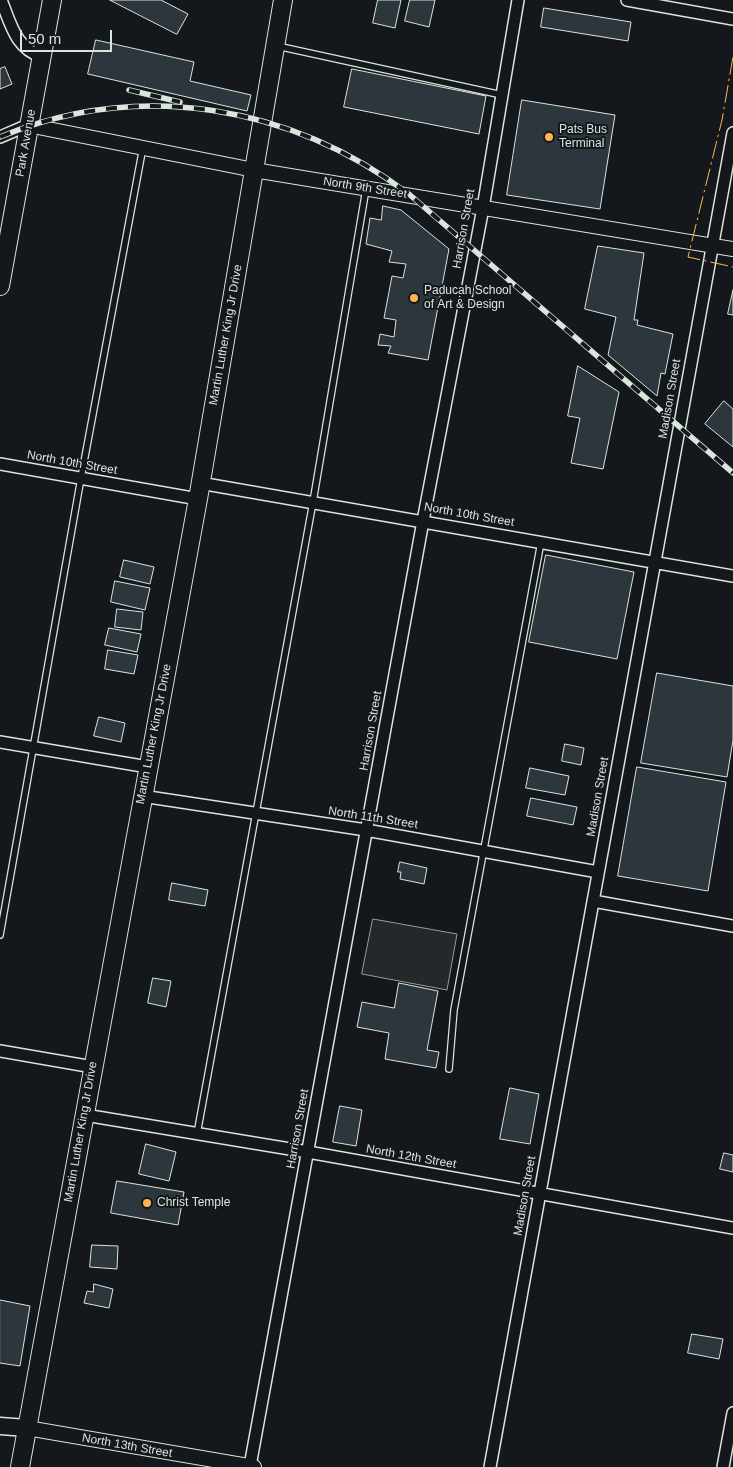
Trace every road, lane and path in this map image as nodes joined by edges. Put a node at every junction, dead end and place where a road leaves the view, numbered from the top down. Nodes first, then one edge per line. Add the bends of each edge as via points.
1 (0, 0) edge
2 (52, 0) edge
3 (283, 0) edge
4 (518, 0) edge
5 (627, 0) edge
6 (733, 19) edge
7 (275, 46) junction
8 (42, 57) junction
9 (502, 95) junction
10 (28, 125) junction
11 (0, 137) edge
12 (732, 138) edge
13 (143, 148) junction
14 (254, 170) junction
15 (366, 187) junction
16 (483, 208) junction
17 (712, 246) junction
18 (733, 249) edge
19 (0, 286) edge
20 (0, 464) edge
21 (81, 478) junction
22 (199, 491) junction
23 (313, 502) junction
24 (423, 521) junction
25 (542, 542) junction
26 (655, 562) junction
27 (733, 576) edge
28 (0, 742) edge
29 (33, 748) junction
30 (148, 767) junction
31 (142, 796) junction
32 (256, 813) junction
33 (366, 830) junction
34 (482, 851) junction
35 (598, 872) junction
36 (593, 901) junction
37 (733, 926) edge
38 (0, 935) edge
39 (0, 1051) edge
40 (93, 1068) junction
41 (449, 1069) dead end
42 (85, 1115) junction
43 (197, 1134) junction
44 (308, 1152) junction
45 (540, 1194) junction
46 (733, 1228) edge
47 (733, 1413) edge
48 (0, 1426) edge
49 (26, 1428) junction
50 (20, 1467) edge
51 (252, 1467) edge
52 (490, 1467) edge
53 (723, 1467) edge

1 - 8 street via 19,42 28,52
2 - 8 main road, Park Avenue
3 - 7 main road, Martin Luther King Jr Drive
4 - 9 street, Harrison Street
5 - 6 street
7 - 9 lane
7 - 14 main road, Martin Luther King Jr Drive
8 - 10 main road, Park Avenue
9 - 16 street, Harrison Street
10 - 11 street
10 - 13 street, North 9th Street
10 - 19 main road, Park Avenue
12 - 17 street, Madison Street
13 - 14 street, North 9th Street
13 - 21 lane
14 - 15 street, North 9th Street
14 - 22 main road, Martin Luther King Jr Drive
15 - 16 street, North 9th Street
15 - 23 lane
16 - 17 street, North 9th Street
16 - 24 street, Harrison Street
17 - 18 street, North 9th Street
17 - 26 street, Madison Street
20 - 21 street, North 10th Street
21 - 22 street, North 10th Street
21 - 29 lane
22 - 23 street, North 10th Street
22 - 30 main road, Martin Luther King Jr Drive
23 - 24 street, North 10th Street
23 - 32 lane
24 - 25 street, North 10th Street
24 - 33 street, Harrison Street
25 - 26 street, North 10th Street
25 - 34 lane
26 - 27 street, North 10th Street
26 - 35 street, Madison Street
28 - 29 street
29 - 30 street
29 - 38 lane
30 - 31 main road, Martin Luther King Jr Drive
31 - 32 street, North 11th Street
31 - 40 main road, Martin Luther King Jr Drive
32 - 33 street, North 11th Street
32 - 43 lane
33 - 34 street, North 11th Street
33 - 44 street, Harrison Street
34 - 35 street, North 11th Street
34 - 41 lane via 454,1010
35 - 36 street, Madison Street
36 - 37 street
36 - 45 street, Madison Street
39 - 40 street
40 - 42 main road, Martin Luther King Jr Drive
42 - 43 street, North 12th Street
42 - 49 main road, Martin Luther King Jr Drive
43 - 44 street, North 12th Street
44 - 45 street, North 12th Street
44 - 51 street, Harrison Street
45 - 46 street, North 12th Street
45 - 52 street, Madison Street
47 - 53 street
48 - 49 main road, North 13th Street
49 - 50 main road, Martin Luther King Jr Drive
49 - 51 street, North 13th Street

